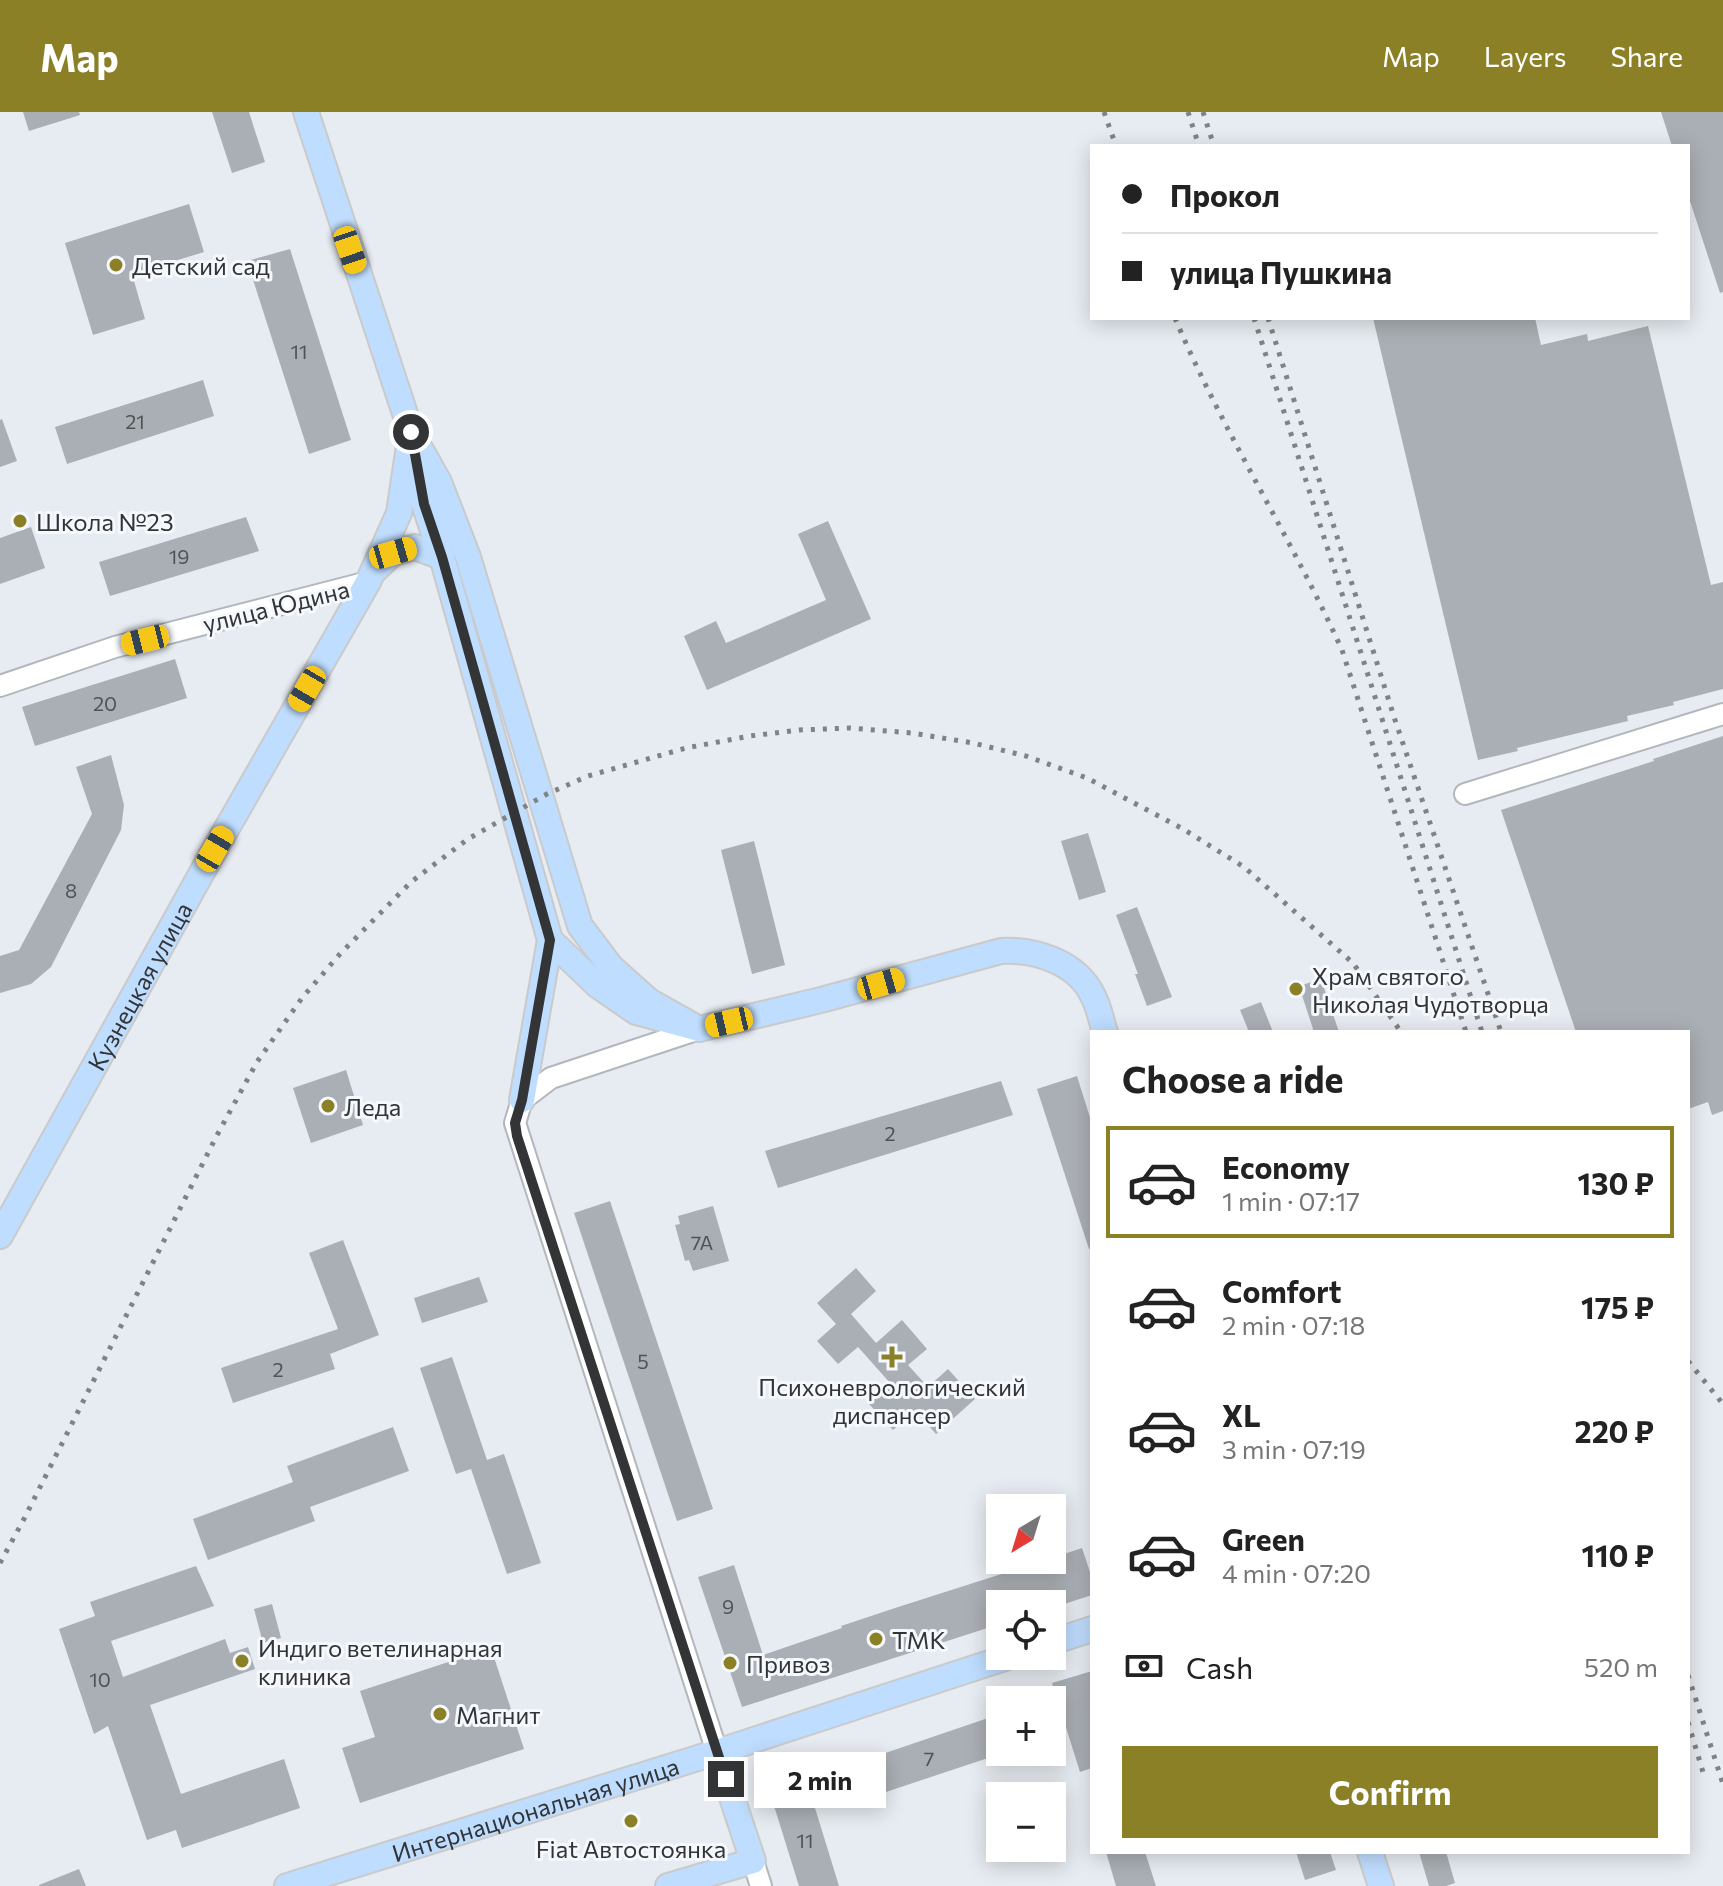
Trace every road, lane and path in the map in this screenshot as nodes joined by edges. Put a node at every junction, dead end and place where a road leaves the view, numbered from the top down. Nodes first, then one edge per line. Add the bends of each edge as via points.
1 (306, 112) edge
2 (411, 432) junction
3 (442, 557) junction
4 (370, 577) junction
5 (0, 686) edge
6 (1723, 714) edge
7 (1465, 794) dead end
8 (550, 940) junction
9 (699, 1029) junction
10 (1104, 1030) edge
11 (522, 1100) junction
12 (0, 1236) edge
13 (1090, 1630) edge
14 (1066, 1637) edge
15 (986, 1664) edge
16 (717, 1752) junction
17 (1371, 1854) edge
18 (753, 1861) junction
19 (287, 1886) edge
20 (668, 1886) edge
21 (761, 1886) edge
22 (1381, 1886) edge

1 - 2 main road, Кузнецкая улица
2 - 3 main road via 424,504
2 - 4 main road, Кузнецкая улица via 399,513
2 - 9 main road via 439,482 468,557 580,926 611,967 649,1001
3 - 4 main road via 415,547 393,553
3 - 8 main road
4 - 5 street, улица Юдина via 115,647
4 - 12 main road, Кузнецкая улица
6 - 7 street
8 - 9 main road via 597,985 636,1012
8 - 11 main road
9 - 10 main road via 1001,951 1031,952 1067,968 1093,995
9 - 11 street via 551,1078
11 - 16 street via 517,1136
13 - 14 main road
15 - 16 main road, Интернациональная улица
16 - 18 main road
16 - 19 main road, Интернациональная улица
17 - 22 main road
18 - 20 main road
18 - 21 street

